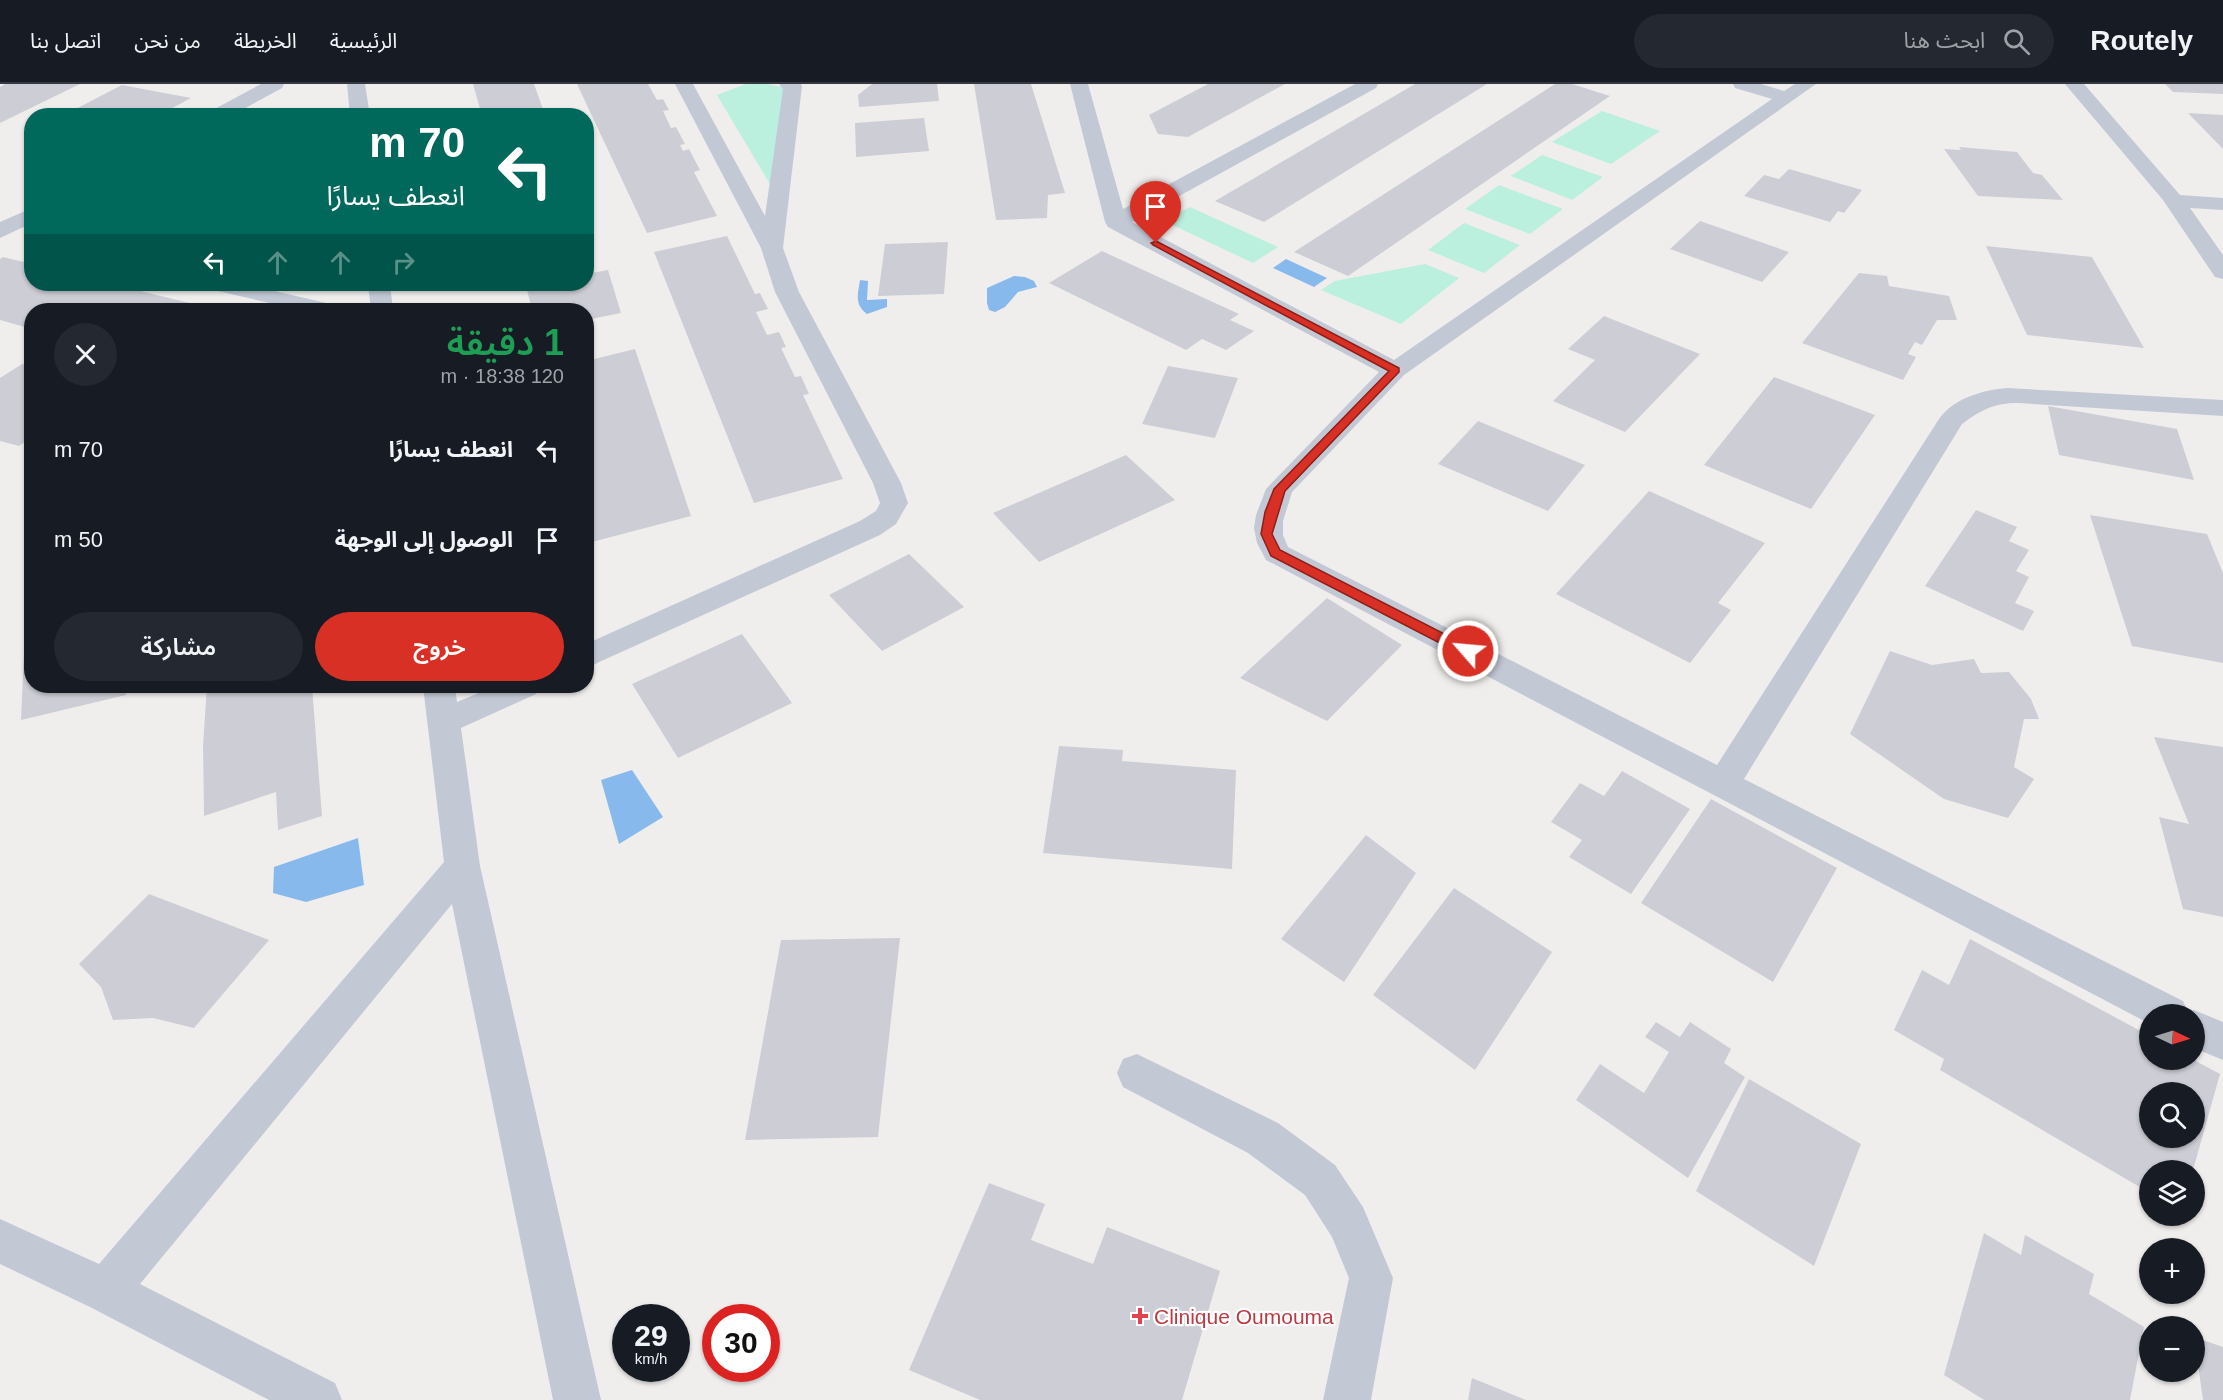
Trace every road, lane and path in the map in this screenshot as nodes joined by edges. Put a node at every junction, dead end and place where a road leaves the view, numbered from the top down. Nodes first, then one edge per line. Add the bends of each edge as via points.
1 (275, 84) edge
2 (356, 84) edge
3 (684, 84) edge
4 (788, 84) edge
5 (1079, 84) edge
6 (1369, 84) edge
7 (1742, 84) edge
8 (1807, 84) edge
9 (2074, 84) edge
10 (1787, 98) junction
11 (231, 108) edge
12 (359, 108) edge
13 (2173, 201) junction
14 (2223, 204) edge
15 (24, 218) edge
16 (1116, 222) junction
17 (0, 231) edge
18 (24, 236) edge
19 (772, 248) junction
20 (2223, 272) edge
21 (247, 291) edge
22 (297, 303) edge
23 (1395, 370) junction
24 (2223, 408) edge
25 (594, 653) edge
26 (493, 693) edge
27 (442, 704) edge
28 (1724, 783) junction
29 (462, 866) junction
30 (2150, 1004) edge
31 (2205, 1033) edge
32 (2223, 1042) edge
33 (1137, 1073) dead end
34 (0, 1241) edge
35 (106, 1291) junction
36 (318, 1400) edge
37 (578, 1400) edge
38 (1347, 1400) edge

1 - 11 street
2 - 12 street
3 - 19 street
4 - 19 street via 792,86
5 - 16 street
6 - 16 street
7 - 10 street
8 - 10 street
9 - 13 street
10 - 23 street
13 - 14 street
13 - 20 street
15 - 17 street
16 - 23 street
17 - 18 street
19 - 25 street via 787,292 894,503 886,517 870,528
21 - 22 street
23 - 28 street via 1280,489 1266,534 1276,553
24 - 28 street via 1992,395 1952,419
26 - 27 street
27 - 29 street
28 - 30 street
29 - 35 street
29 - 37 street
31 - 32 street
33 - 38 street via 1263,1138 1320,1180 1348,1222 1371,1278
34 - 35 street
35 - 36 street

